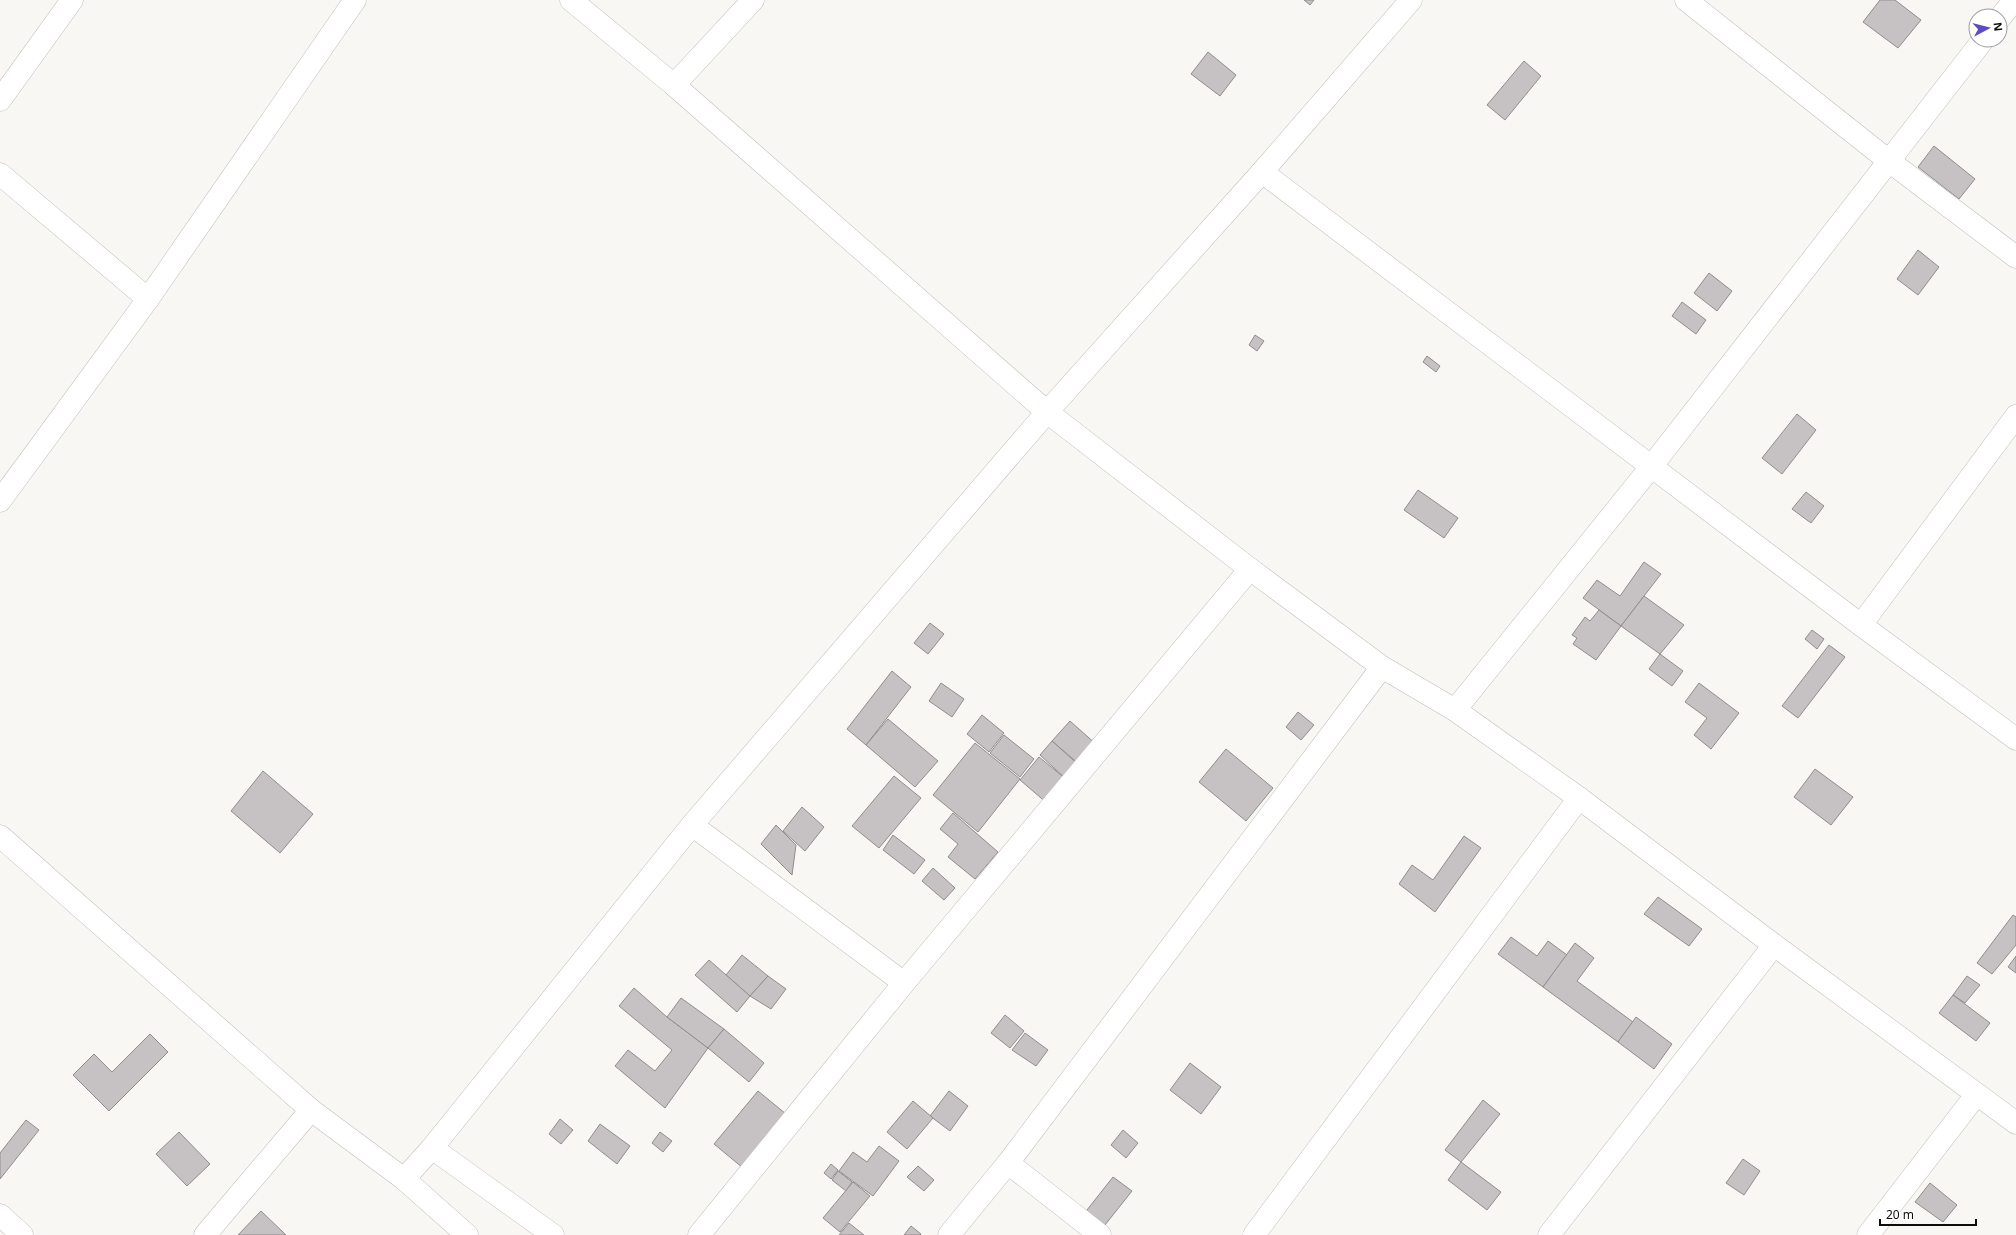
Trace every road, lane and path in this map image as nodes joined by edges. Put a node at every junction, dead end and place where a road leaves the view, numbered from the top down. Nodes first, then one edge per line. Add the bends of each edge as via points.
1 (72, 0) edge
2 (355, 0) edge
3 (571, 0) edge
4 (753, 0) edge
5 (1411, 0) edge
6 (1686, 0) edge
7 (2014, 0) edge
8 (2008, 8) edge
9 (1977, 48) edge
10 (674, 85) junction
11 (0, 100) edge
12 (1889, 161) junction
13 (1262, 172) junction
14 (0, 174) edge
15 (2016, 257) edge
16 (148, 299) junction
17 (1047, 412) junction
18 (2016, 416) edge
19 (1651, 467) junction
20 (0, 501) edge
21 (1250, 569) junction
22 (1861, 625) junction
23 (1382, 667) junction
24 (1455, 710) junction
25 (2016, 739) edge
26 (1579, 798) junction
27 (692, 825) junction
28 (0, 836) edge
29 (1774, 945) junction
30 (904, 983) junction
31 (1976, 1095) junction
32 (311, 1110) junction
33 (2016, 1123) edge
34 (432, 1148) junction
35 (1008, 1163) junction
36 (404, 1179) junction
37 (0, 1215) edge
38 (22, 1235) edge
39 (205, 1235) edge
40 (467, 1235) edge
41 (553, 1235) edge
42 (699, 1235) edge
43 (949, 1235) edge
44 (1100, 1235) edge
45 (1254, 1235) edge
46 (1549, 1235) edge
47 (1868, 1235) edge

1 - 11 street
2 - 16 street
3 - 10 street
4 - 10 street
5 - 13 street
6 - 12 street
7 - 8 street
9 - 12 street
10 - 17 street
12 - 15 street
12 - 19 street
13 - 17 street
13 - 19 street
14 - 16 street
16 - 20 street
17 - 21 street
17 - 27 street
18 - 22 street
19 - 22 street
19 - 24 street
21 - 23 street
21 - 30 street
22 - 25 street
23 - 24 street
23 - 35 street
24 - 26 street
26 - 29 street
26 - 45 street
27 - 30 street
27 - 34 street
28 - 32 street
29 - 31 street
29 - 46 street
30 - 42 street
31 - 33 street
31 - 47 street
32 - 36 street
32 - 39 street
34 - 36 street
34 - 41 street
35 - 43 street
35 - 44 street
36 - 40 street
37 - 38 street

